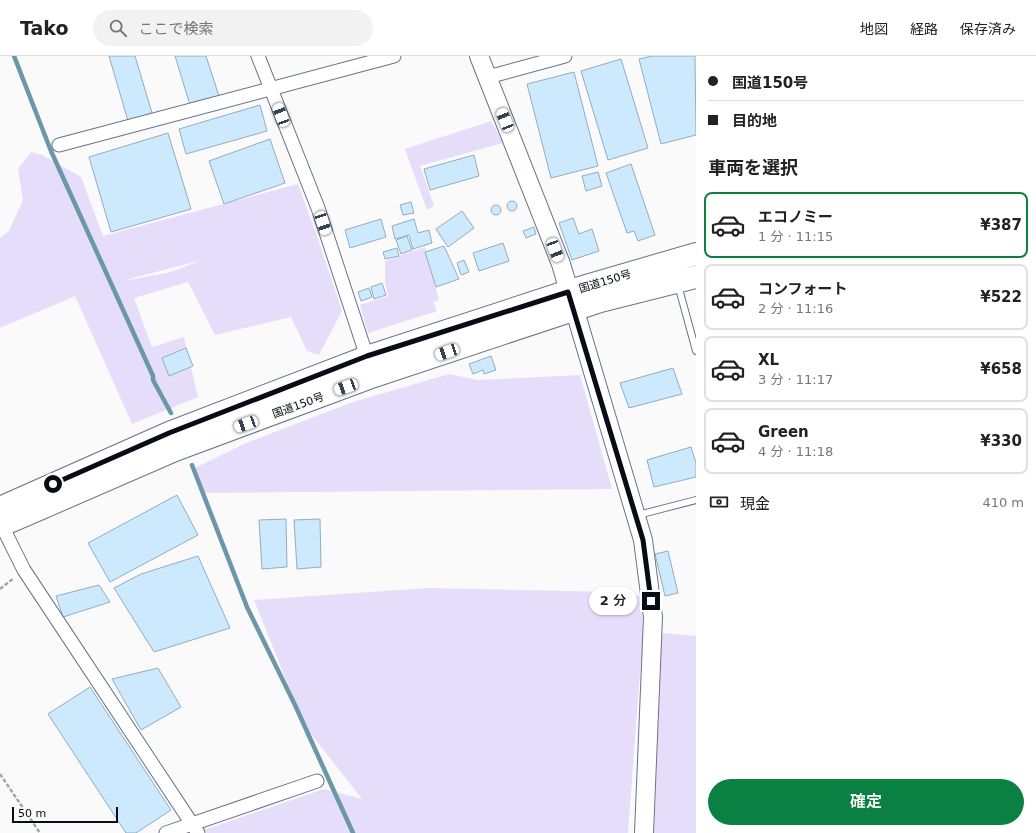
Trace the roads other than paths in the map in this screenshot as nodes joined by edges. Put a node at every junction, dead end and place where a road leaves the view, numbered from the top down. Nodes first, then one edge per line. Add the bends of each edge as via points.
1 (258, 56) edge
2 (394, 56) edge
3 (479, 56) edge
4 (565, 56) edge
5 (488, 77) junction
6 (271, 89) junction
7 (59, 145) dead end
8 (696, 254) edge
9 (687, 280) edge
10 (571, 301) junction
11 (696, 351) edge
12 (367, 356) junction
13 (696, 500) edge
14 (636, 515) junction
15 (1, 520) edge
16 (317, 781) dead end
17 (195, 829) edge
18 (166, 833) edge
19 (644, 833) edge

1 - 6 street
2 - 6 street
3 - 5 street
4 - 5 street
5 - 10 street via 561,264
6 - 7 street
6 - 12 street via 318,208
8 - 10 highway, 国道150号
9 - 10 highway, 国道150号 via 600,302
9 - 11 lane
10 - 12 highway, 国道150号
10 - 14 street
10 - 15 highway, 国道150号 via 176,450
12 - 15 highway, 国道150号 via 169,433
13 - 14 lane
14 - 19 street via 643,540 653,617
15 - 17 street via 24,570
16 - 17 street
17 - 18 street

